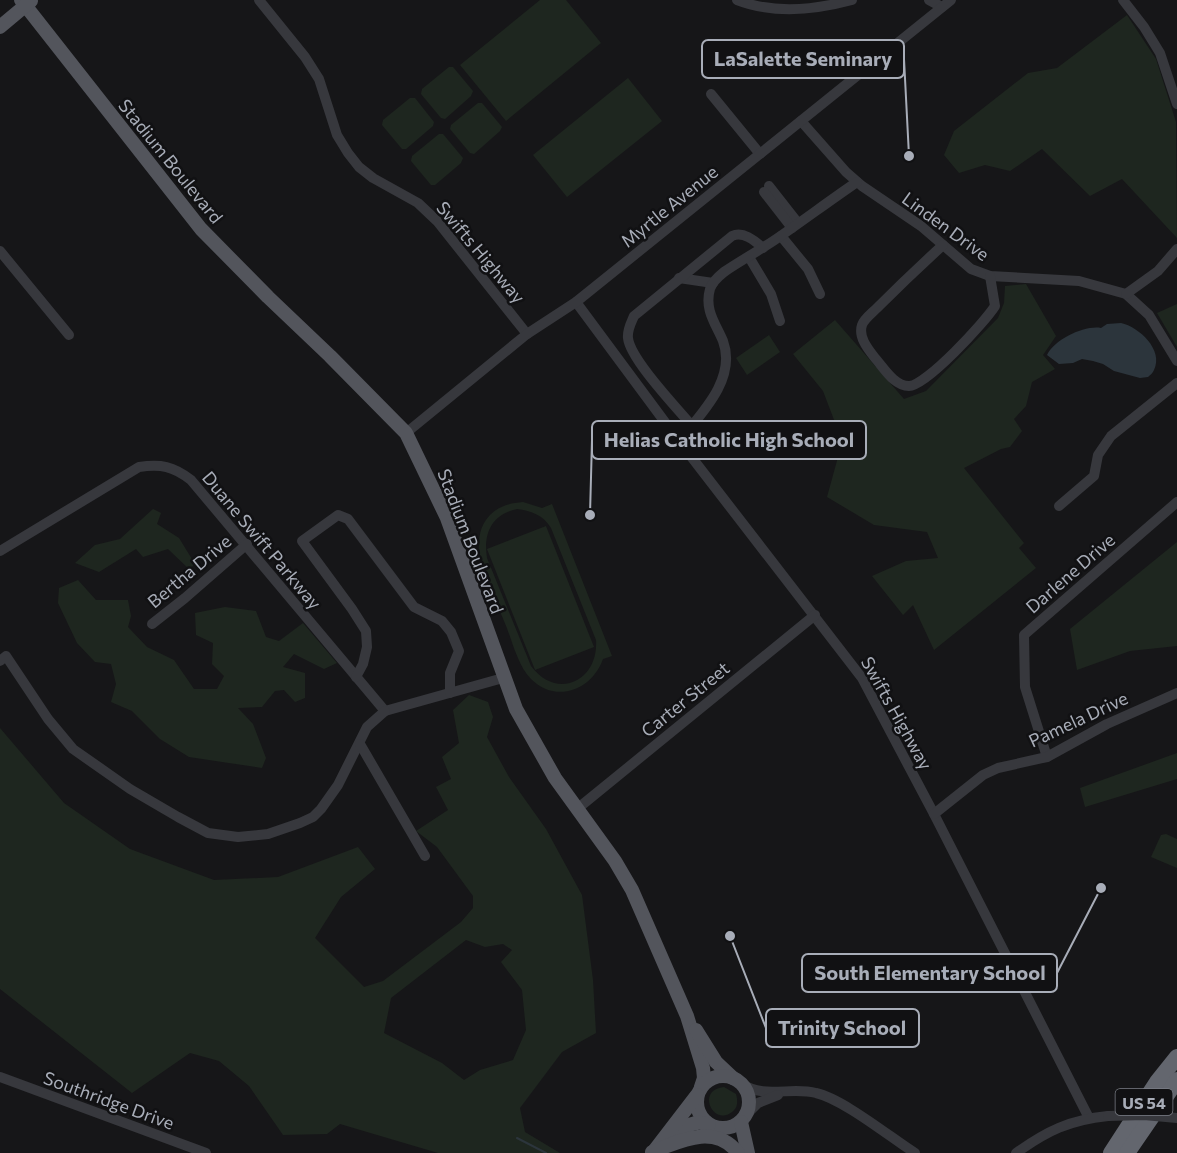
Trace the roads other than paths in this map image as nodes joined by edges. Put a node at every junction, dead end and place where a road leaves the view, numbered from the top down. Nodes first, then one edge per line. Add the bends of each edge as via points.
1 (259, 0) edge
2 (737, 0) edge
3 (852, 0) edge
4 (929, 0) edge
5 (1123, 0) edge
6 (26, 2) edge
7 (946, 4) edge
8 (0, 27) edge
9 (1173, 76) edge
10 (711, 94) dead end
11 (1177, 104) edge
12 (801, 121) junction
13 (760, 154) junction
14 (857, 182) junction
15 (766, 189) dead end
16 (795, 226) junction
17 (781, 236) junction
18 (943, 245) junction
19 (763, 248) junction
20 (1177, 249) edge
21 (1, 255) edge
22 (749, 257) junction
23 (990, 276) junction
24 (679, 278) junction
25 (713, 284) junction
26 (820, 294) dead end
27 (1126, 294) junction
28 (576, 302) junction
29 (780, 321) dead end
30 (527, 334) junction
31 (69, 335) dead end
32 (1177, 361) edge
33 (1177, 383) edge
34 (692, 426) junction
35 (406, 433) junction
36 (679, 441) junction
37 (1177, 502) edge
38 (1059, 506) dead end
39 (247, 544) junction
40 (0, 551) edge
41 (815, 615) junction
42 (152, 624) dead end
43 (0, 645) edge
44 (3, 658) edge
45 (356, 677) junction
46 (503, 678) junction
47 (450, 693) junction
48 (1177, 693) edge
49 (385, 711) junction
50 (360, 744) junction
51 (1047, 757) junction
52 (577, 809) junction
53 (934, 814) junction
54 (425, 856) dead end
55 (687, 1016) junction
56 (1177, 1057) edge
57 (0, 1077) edge
58 (736, 1080) junction
59 (1177, 1080) edge
60 (700, 1091) junction
61 (787, 1092) junction
62 (744, 1118) junction
63 (1089, 1118) junction
64 (1177, 1118) edge
65 (713, 1127) junction
66 (198, 1152) edge
67 (652, 1153) edge
68 (738, 1153) edge
69 (742, 1153) edge
70 (748, 1153) edge
71 (915, 1153) edge
72 (1016, 1153) edge
73 (1111, 1153) edge
74 (1127, 1153) edge

1 - 30 street, Swifts Highway via 319,79 337,135 348,153 373,178 418,203 437,221
2 - 3 street via 789,9
4 - 7 street
5 - 9 street via 1150,35
6 - 8 main road
6 - 35 main road, Stadium Boulevard via 201,228
7 - 12 street, Myrtle Avenue
9 - 11 street
10 - 13 street
12 - 13 street, Myrtle Avenue
12 - 14 street, Linden Drive
13 - 28 street, Myrtle Avenue
14 - 16 street
14 - 18 street, Linden Drive
15 - 16 street
16 - 17 street
17 - 19 street
17 - 26 street via 808,269
18 - 23 street, Linden Drive via 971,269
18 - 23 street via 862,324 861,334 868,349 900,384 919,384 988,318 995,306
19 - 22 street
19 - 24 street via 737,234
20 - 27 street via 1158,272
21 - 31 street
22 - 25 street
22 - 29 street via 771,294
23 - 27 street, Linden Drive via 1079,281
24 - 25 street
24 - 34 street via 634,316 628,341 646,372
25 - 34 street via 708,303 710,316 723,342 726,365 718,388
27 - 32 street, Linden Drive via 1149,315
28 - 30 street, Myrtle Avenue
28 - 36 street, Swifts Highway
30 - 35 street, Myrtle Avenue
33 - 38 street via 1111,436 1098,455 1094,476
34 - 36 street
35 - 46 main road, Stadium Boulevard via 447,518
36 - 41 street, Swifts Highway
37 - 51 street, Darlene Drive via 1024,635 1026,687
39 - 40 street, Duane Swift Parkway via 191,480 180,471 158,464 139,467
39 - 42 street, Bertha Drive
39 - 45 street, Duane Swift Parkway
41 - 52 street, Carter Street
41 - 53 street, Swifts Highway via 862,678
43 - 44 street
44 - 50 street via 73,749 130,789 208,832 238,837 268,834 313,817 338,785
45 - 47 street, Duane Swift Parkway via 367,647 366,632 302,541 338,515 348,519 414,607 442,621 452,632 459,651 450,673
45 - 49 street, Duane Swift Parkway
46 - 47 street
46 - 52 main road, Stadium Boulevard via 537,748
47 - 49 street
48 - 51 street, Pamela Drive via 1107,724
49 - 50 street via 368,728
50 - 54 street
51 - 53 street, Pamela Drive via 983,775
52 - 55 main road, Stadium Boulevard via 632,890
53 - 63 street, Swifts Highway
55 - 58 main road via 716,1062
55 - 60 main road via 703,1068
56 - 73 highway, US 54 via 1156,1082
57 - 66 street, Southridge Drive
58 - 60 main road via 716,1077
58 - 61 street via 761,1092
58 - 62 main road via 749,1098
59 - 74 highway, US 54
60 - 65 main road via 698,1112
60 - 67 main road
61 - 62 street via 758,1103
61 - 71 street via 818,1093 831,1099
62 - 65 main road via 734,1126
62 - 70 main road
63 - 64 street, bridge via 1144,1114
63 - 72 street via 1063,1124
65 - 67 main road via 698,1122 688,1126
65 - 69 main road via 730,1133
67 - 68 main road via 698,1137 726,1141

